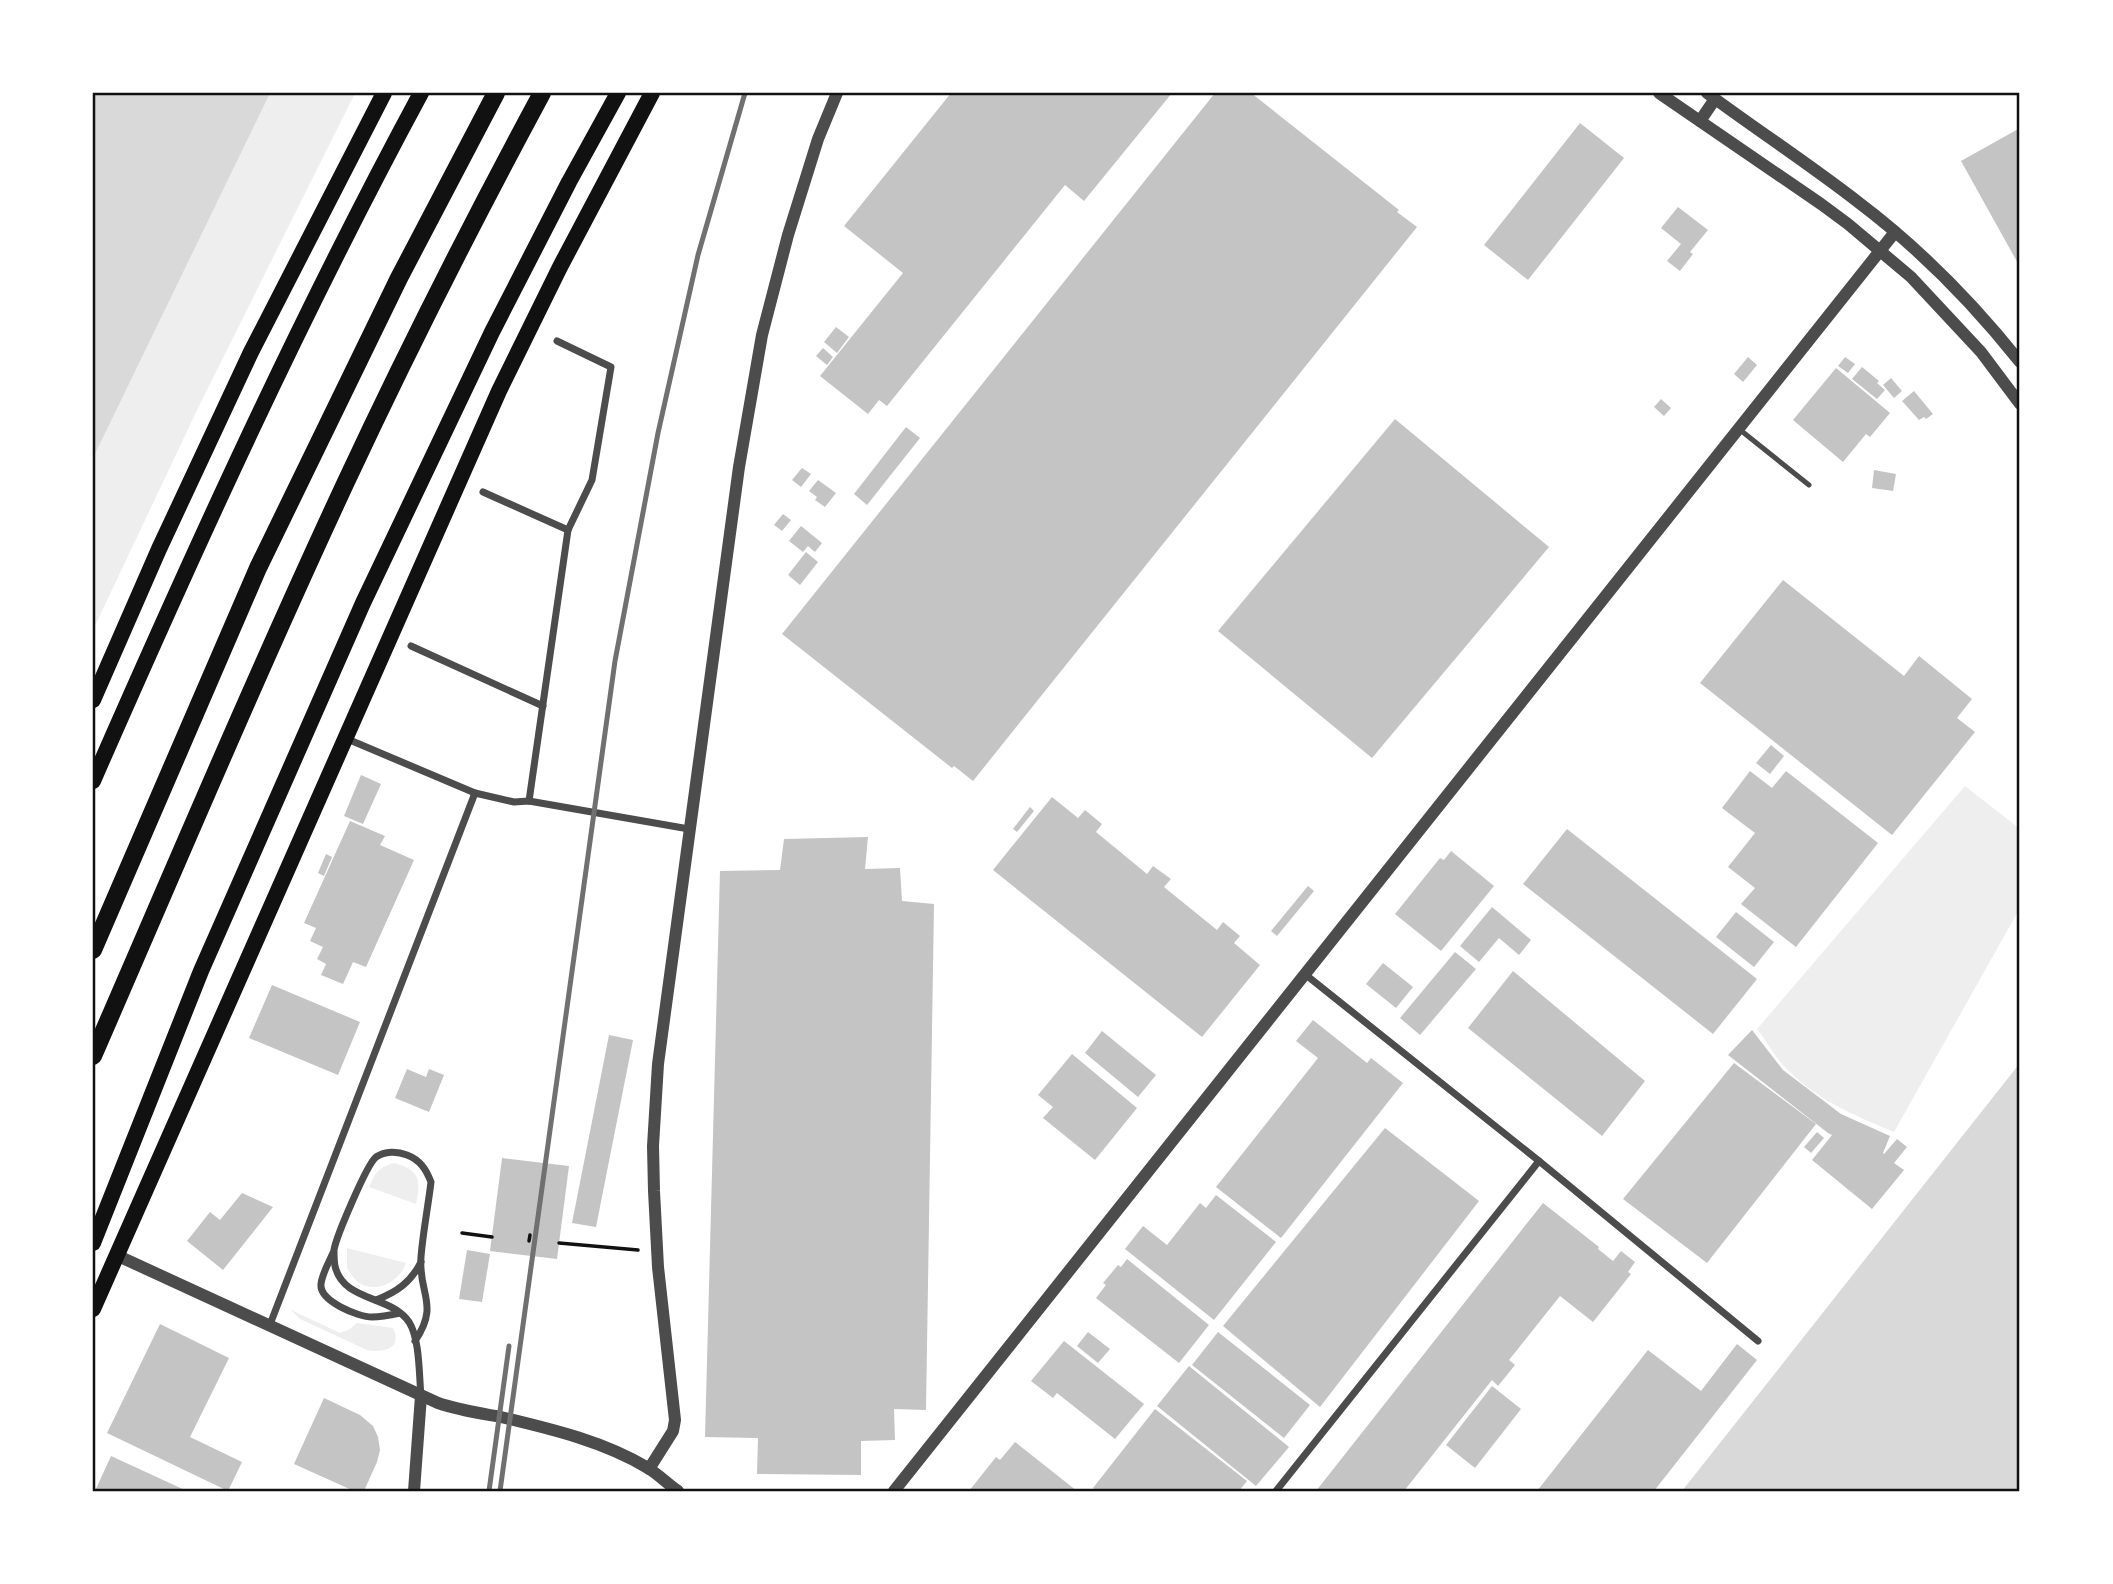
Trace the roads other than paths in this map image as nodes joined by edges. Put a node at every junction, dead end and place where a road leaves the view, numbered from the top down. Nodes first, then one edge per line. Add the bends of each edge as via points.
1 (384, 93) edge
2 (421, 93) edge
3 (496, 93) edge
4 (542, 93) edge
5 (618, 93) edge
6 (652, 93) edge
7 (836, 93) edge
8 (1659, 93) edge
9 (1711, 96) edge
10 (1700, 121) junction
11 (1788, 151) junction
12 (1773, 171) junction
13 (1895, 232) junction
14 (1880, 251) junction
15 (557, 341) dead end
16 (2020, 362) edge
17 (2020, 404) edge
18 (1739, 429) junction
19 (1809, 485) dead end
20 (483, 492) dead end
21 (568, 530) junction
22 (411, 646) dead end
23 (93, 700) edge
24 (543, 706) junction
25 (344, 737) junction
26 (93, 781) edge
27 (475, 793) junction
28 (529, 801) junction
29 (689, 830) junction
30 (93, 950) edge
31 (1306, 975) junction
32 (93, 1056) edge
33 (1539, 1161) junction
34 (93, 1243) edge
35 (334, 1250) junction
36 (116, 1255) junction
37 (421, 1261) junction
38 (376, 1300) junction
39 (93, 1309) edge
40 (401, 1313) junction
41 (269, 1327) junction
42 (415, 1341) junction
43 (1758, 1341) dead end
44 (421, 1396) junction
45 (649, 1469) junction
46 (414, 1491) edge
47 (678, 1491) edge
48 (894, 1491) edge
49 (1276, 1491) edge

1 - 23 highway via 251,352
2 - 26 highway via 289,349
3 - 30 highway via 258,568
4 - 32 highway via 445,279 298,586
5 - 34 highway via 492,332 363,603 201,971
6 - 25 highway via 499,391
7 - 29 street via 791,223 762,335
8 - 10 street
9 - 10 street
9 - 11 street
10 - 12 street
11 - 12 street
11 - 13 street
12 - 14 street
13 - 14 street
13 - 16 street via 1953,285
14 - 17 street via 1938,304
14 - 18 street
15 - 21 street via 611,367 592,480
18 - 19 lane
18 - 31 street
20 - 21 street
21 - 24 street
22 - 24 street
24 - 28 street
25 - 27 street
25 - 36 highway
27 - 28 street
27 - 41 street
28 - 29 street
29 - 45 street via 658,1064 653,1146 658,1267 675,1420
31 - 33 street
31 - 48 street
33 - 43 street
33 - 49 street
35 - 37 street via 370,1163 394,1152 422,1164 431,1182
35 - 38 street via 344,1283
35 - 40 street via 321,1284 328,1300 363,1316
36 - 39 highway
36 - 41 street
37 - 38 street via 407,1283
37 - 42 street via 428,1312
38 - 40 street
40 - 42 street
41 - 44 street
42 - 44 street
44 - 45 street via 455,1409 579,1437
44 - 46 street
45 - 47 street

